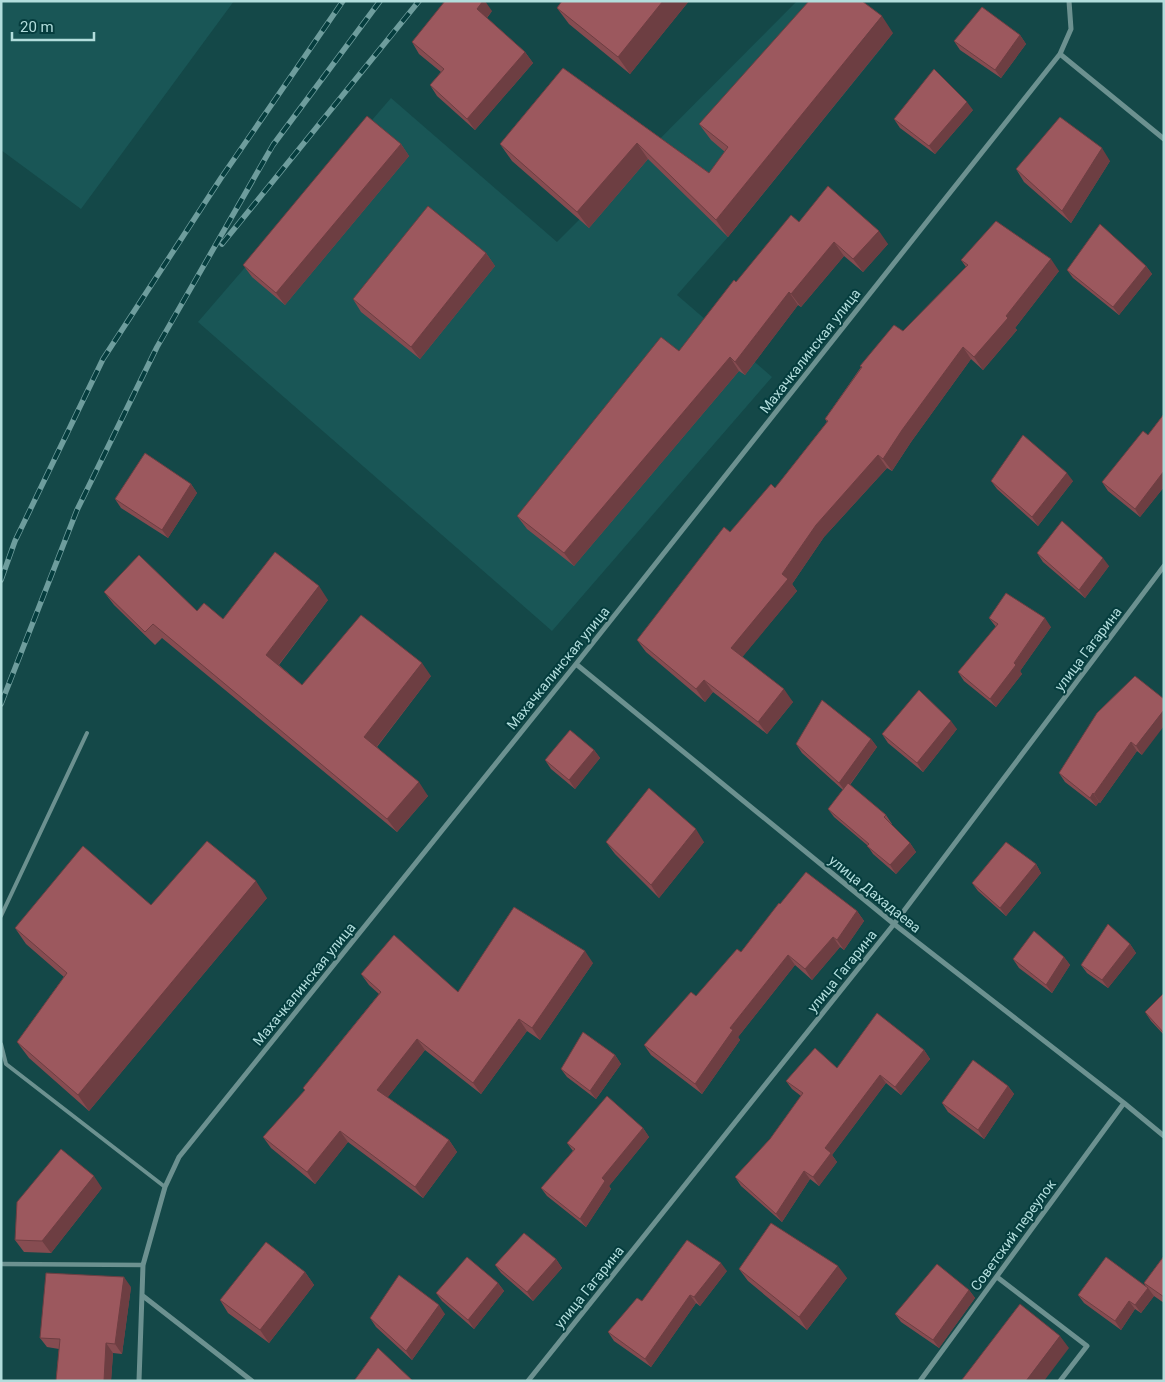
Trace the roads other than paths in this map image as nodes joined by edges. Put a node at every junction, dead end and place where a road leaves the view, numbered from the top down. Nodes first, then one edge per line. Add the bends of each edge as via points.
1 (1070, 1) edge
2 (1060, 54) junction
3 (1164, 138) edge
4 (1164, 566) edge
5 (576, 664) junction
6 (87, 733) dead end
7 (1, 916) edge
8 (894, 924) junction
9 (1, 1044) edge
10 (1124, 1103) junction
11 (1164, 1136) edge
12 (165, 1187) junction
13 (1, 1264) edge
14 (143, 1265) junction
15 (997, 1277) junction
16 (143, 1296) junction
17 (139, 1381) edge
18 (252, 1381) edge
19 (528, 1381) edge
20 (920, 1381) edge
21 (1060, 1381) edge

1 - 2 street, Махачкалинская улица via 1071,29
2 - 3 street
2 - 5 street, Махачкалинская улица
4 - 8 street, улица Гагарина
5 - 8 street, улица Дахадаева
5 - 12 street, Махачкалинская улица via 179,1157
6 - 7 lane
8 - 10 street, улица Дахадаева
8 - 19 street, улица Гагарина
9 - 12 lane via 6,1064
10 - 11 street, улица Дахадаева
10 - 15 street, Советский переулок
12 - 14 street, Махачкалинская улица
13 - 14 street
14 - 16 street, Махачкалинская улица
15 - 20 street, Советский переулок
15 - 21 street via 1087,1346
16 - 17 street, Махачкалинская улица
16 - 18 street

